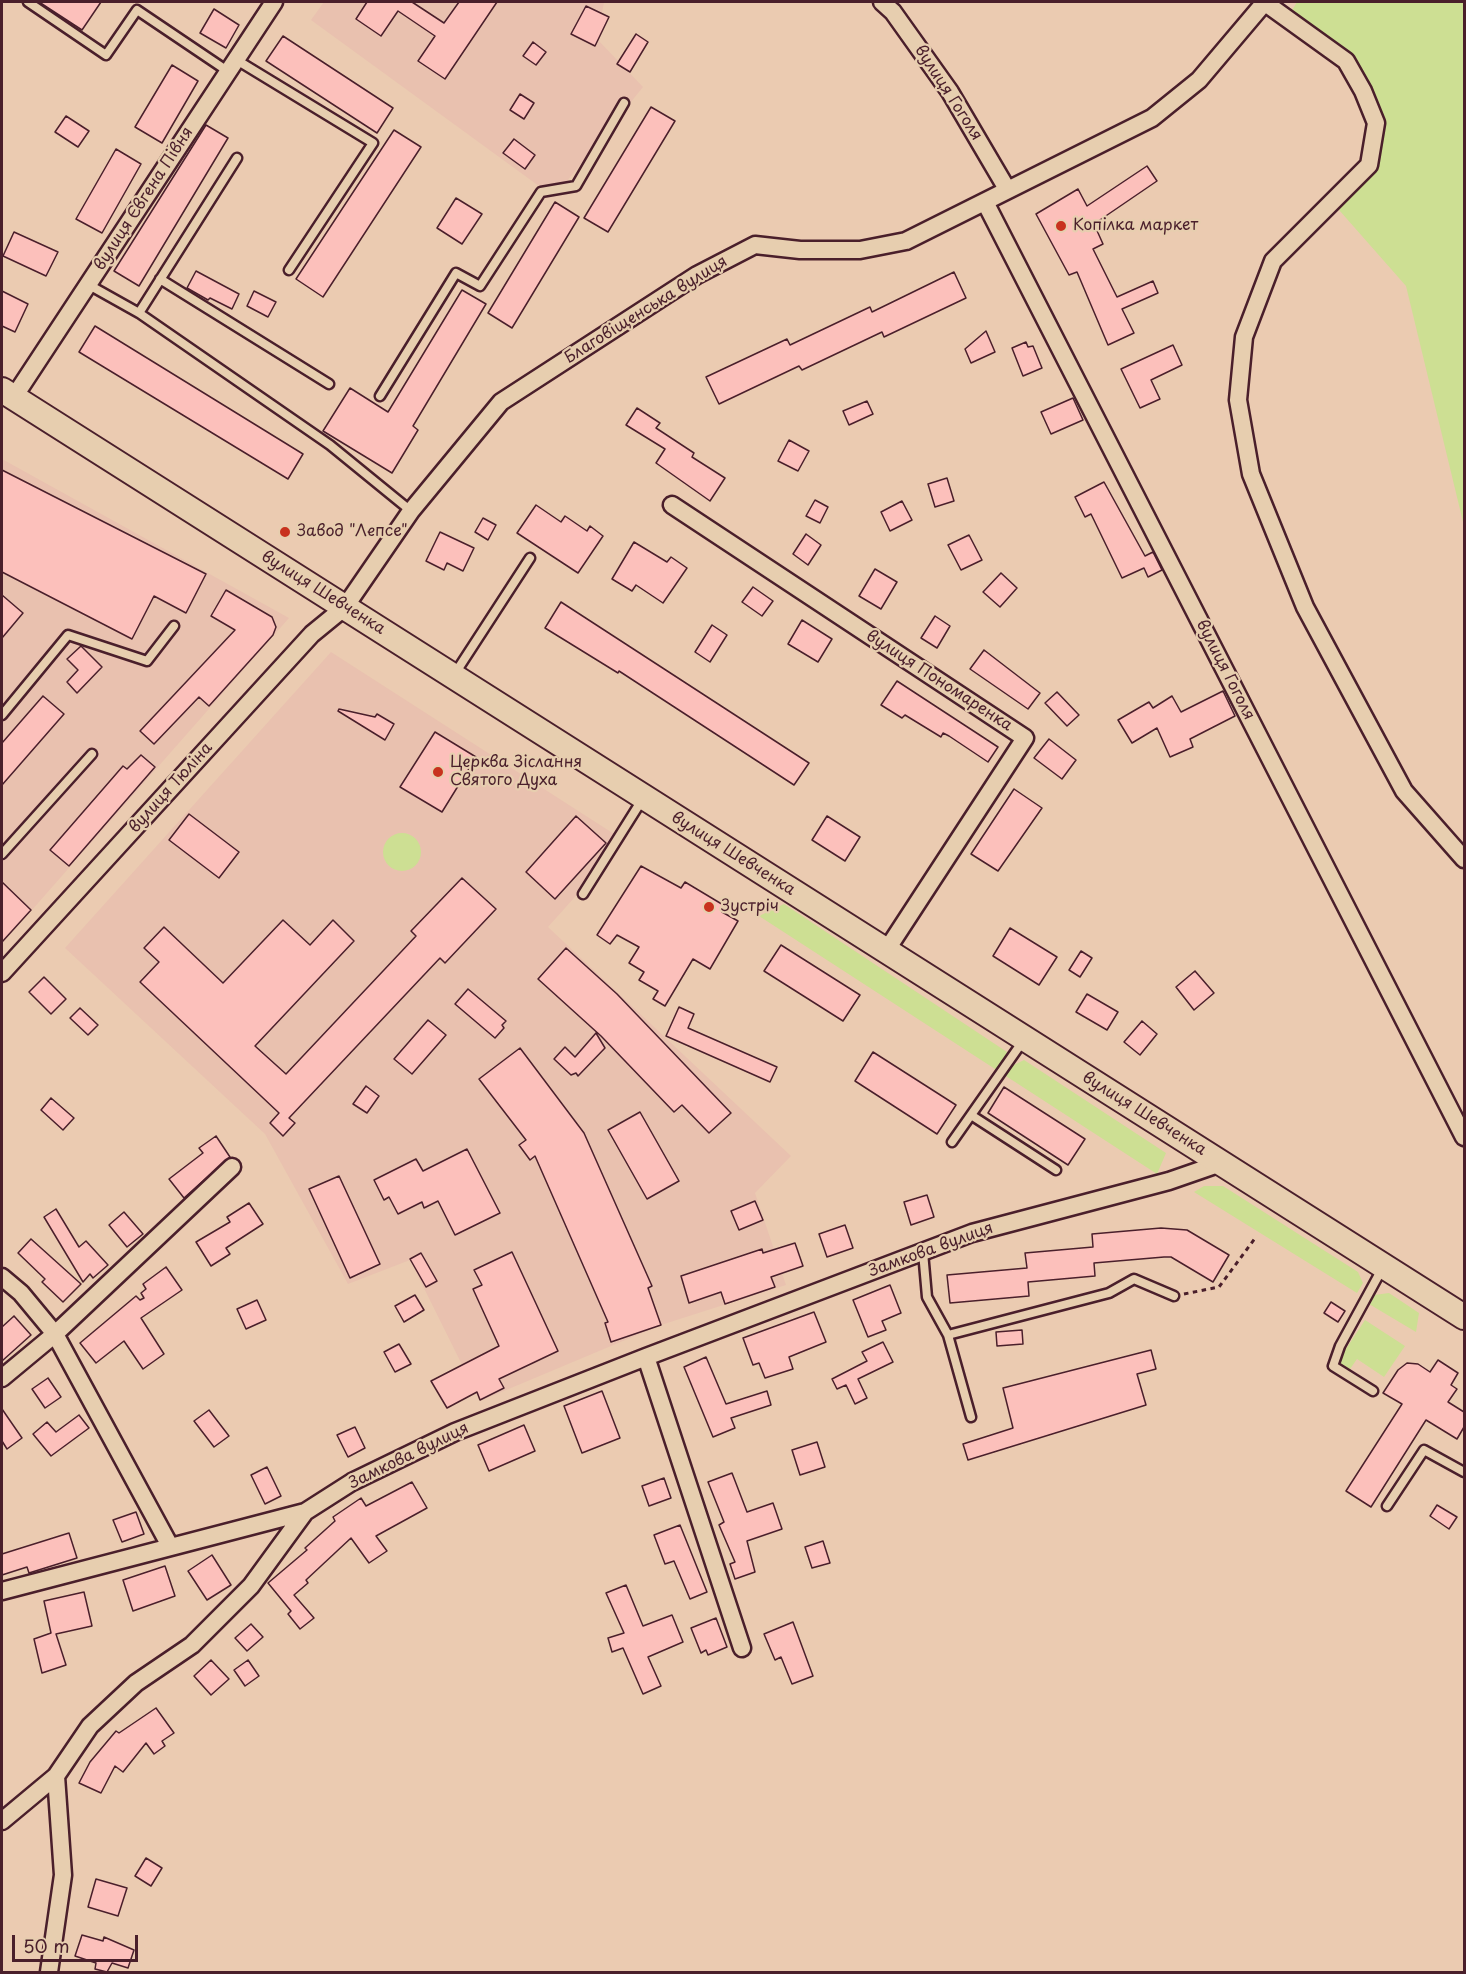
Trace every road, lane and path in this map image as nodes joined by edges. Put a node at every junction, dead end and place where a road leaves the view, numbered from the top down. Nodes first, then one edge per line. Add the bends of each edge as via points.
1 (28, 2) edge
2 (274, 2) edge
3 (882, 2) edge
4 (1264, 2) edge
5 (230, 65) junction
6 (624, 103) dead end
7 (237, 158) dead end
8 (1007, 189) junction
9 (985, 202) junction
10 (289, 270) dead end
11 (160, 279) junction
12 (89, 285) junction
13 (139, 313) junction
14 (328, 384) dead end
15 (8, 394) edge
16 (380, 396) dead end
17 (672, 505) dead end
18 (411, 512) junction
19 (530, 558) dead end
20 (345, 607) junction
21 (174, 626) dead end
22 (453, 676) junction
23 (2, 715) edge
24 (92, 753) dead end
25 (644, 797) junction
26 (3, 850) edge
27 (1464, 859) edge
28 (583, 894) dead end
29 (886, 951) junction
30 (2, 973) edge
31 (1025, 1038) junction
32 (971, 1115) junction
33 (1464, 1137) edge
34 (952, 1142) dead end
35 (1221, 1162) junction
36 (232, 1167) dead end
37 (1056, 1170) dead end
38 (1256, 1237) dead end
39 (923, 1252) junction
40 (1384, 1266) junction
41 (2, 1277) edge
42 (1174, 1296) joint
43 (1464, 1317) edge
44 (55, 1334) junction
45 (948, 1335) junction
46 (646, 1357) junction
47 (2, 1378) edge
48 (1373, 1391) dead end
49 (971, 1417) dead end
50 (1464, 1472) edge
51 (1387, 1506) dead end
52 (305, 1512) junction
53 (170, 1546) junction
54 (2, 1591) edge
55 (742, 1648) dead end
56 (56, 1776) junction
57 (2, 1821) edge
58 (49, 1972) edge

1 - 5 lane via 106,55 136,10
2 - 5 street, вулиця Євгена Півня
3 - 8 street, вулиця Гоголя via 894,12 950,92
4 - 8 street, Благовіщенська вулиця via 1199,80 1152,118
4 - 27 street via 1346,61 1376,123 1370,165 1273,261 1244,338 1238,400 1251,474 1305,607 1404,791
5 - 10 lane via 373,143
5 - 12 street, вулиця Євгена Півня
6 - 16 lane via 576,186 541,192 480,286 456,273
7 - 11 lane
8 - 9 street, Благовіщенська вулиця
9 - 18 street, Благовіщенська вулиця via 906,242 860,250 755,245 696,275 501,402
9 - 33 street, вулиця Гоголя
11 - 13 lane
11 - 14 lane
12 - 13 lane
12 - 15 street, вулиця Євгена Півня
13 - 18 lane via 330,445
15 - 20 main road, вулиця Шевченка
17 - 29 street, вулиця Пономаренка via 1025,738
18 - 20 street, Благовіщенська вулиця
19 - 22 lane
20 - 22 main road, вулиця Шевченка
20 - 30 street, вулиця Тюліна via 312,634
21 - 23 lane via 147,661 68,635
22 - 25 main road, вулиця Шевченка
24 - 26 lane
25 - 28 lane
25 - 29 main road, вулиця Шевченка
29 - 31 main road, вулиця Шевченка
31 - 32 lane
31 - 35 main road, вулиця Шевченка
32 - 34 lane
32 - 37 lane
35 - 39 street, Замкова вулиця via 1169,1181 972,1233
35 - 40 main road, вулиця Шевченка
36 - 44 street
38 - 42 path via 1219,1287
39 - 45 lane via 927,1298
39 - 46 street, Замкова вулиця
40 - 43 main road, вулиця Шевченка
40 - 48 lane via 1333,1366
41 - 44 street via 21,1293
42 - 45 lane via 1134,1279 1109,1293
44 - 47 street
44 - 53 street
45 - 49 lane
46 - 52 street, Замкова вулиця via 455,1432 352,1482
46 - 55 street
50 - 51 lane via 1424,1450
52 - 53 street, Замкова вулиця
52 - 56 street via 251,1586 192,1645 136,1683 90,1726
53 - 54 street, Замкова вулиця
56 - 57 street
56 - 58 street via 63,1875

